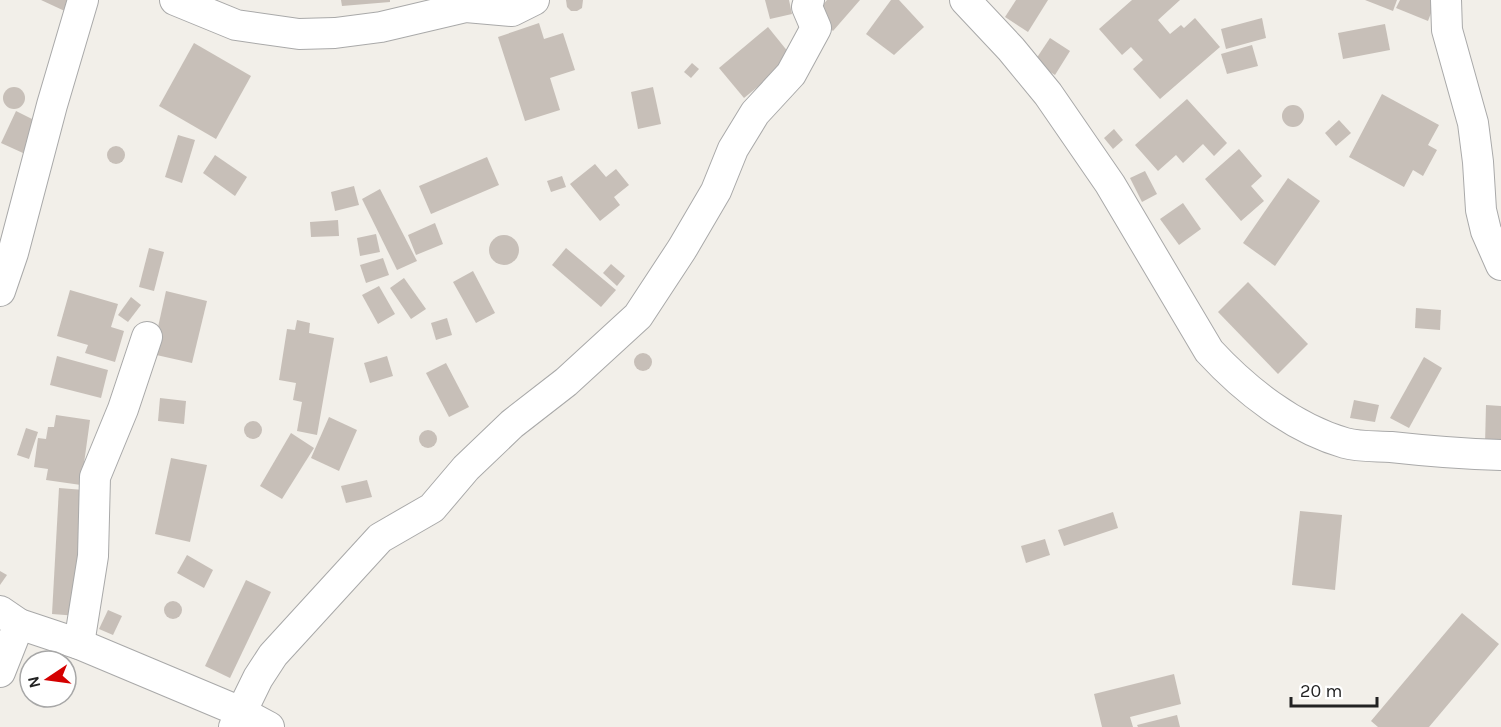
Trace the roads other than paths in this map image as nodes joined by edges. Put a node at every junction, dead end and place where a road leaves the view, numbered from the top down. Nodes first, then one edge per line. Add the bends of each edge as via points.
1 (84, 0) edge
2 (175, 0) edge
3 (534, 0) edge
4 (809, 0) edge
5 (964, 0) edge
6 (1446, 0) edge
7 (1501, 265) edge
8 (0, 291) edge
9 (147, 337) dead end
10 (1501, 456) edge
11 (9, 617) edge
12 (79, 644) junction
13 (0, 672) edge
14 (238, 719) edge
15 (269, 727) edge

1 - 8 street
2 - 3 street via 236,26 299,34 381,27 466,7 512,11
4 - 14 street via 807,7 816,28 799,60 755,113 733,149 716,191 638,316 466,468 432,508 380,538 273,655
5 - 10 street via 1048,94 1110,184 1209,351 1224,368 1279,411 1313,431 1347,443
6 - 7 street via 1447,30 1473,123 1485,231
9 - 12 street via 95,477 93,556
11 - 12 street
11 - 13 street
12 - 14 street
14 - 15 street

